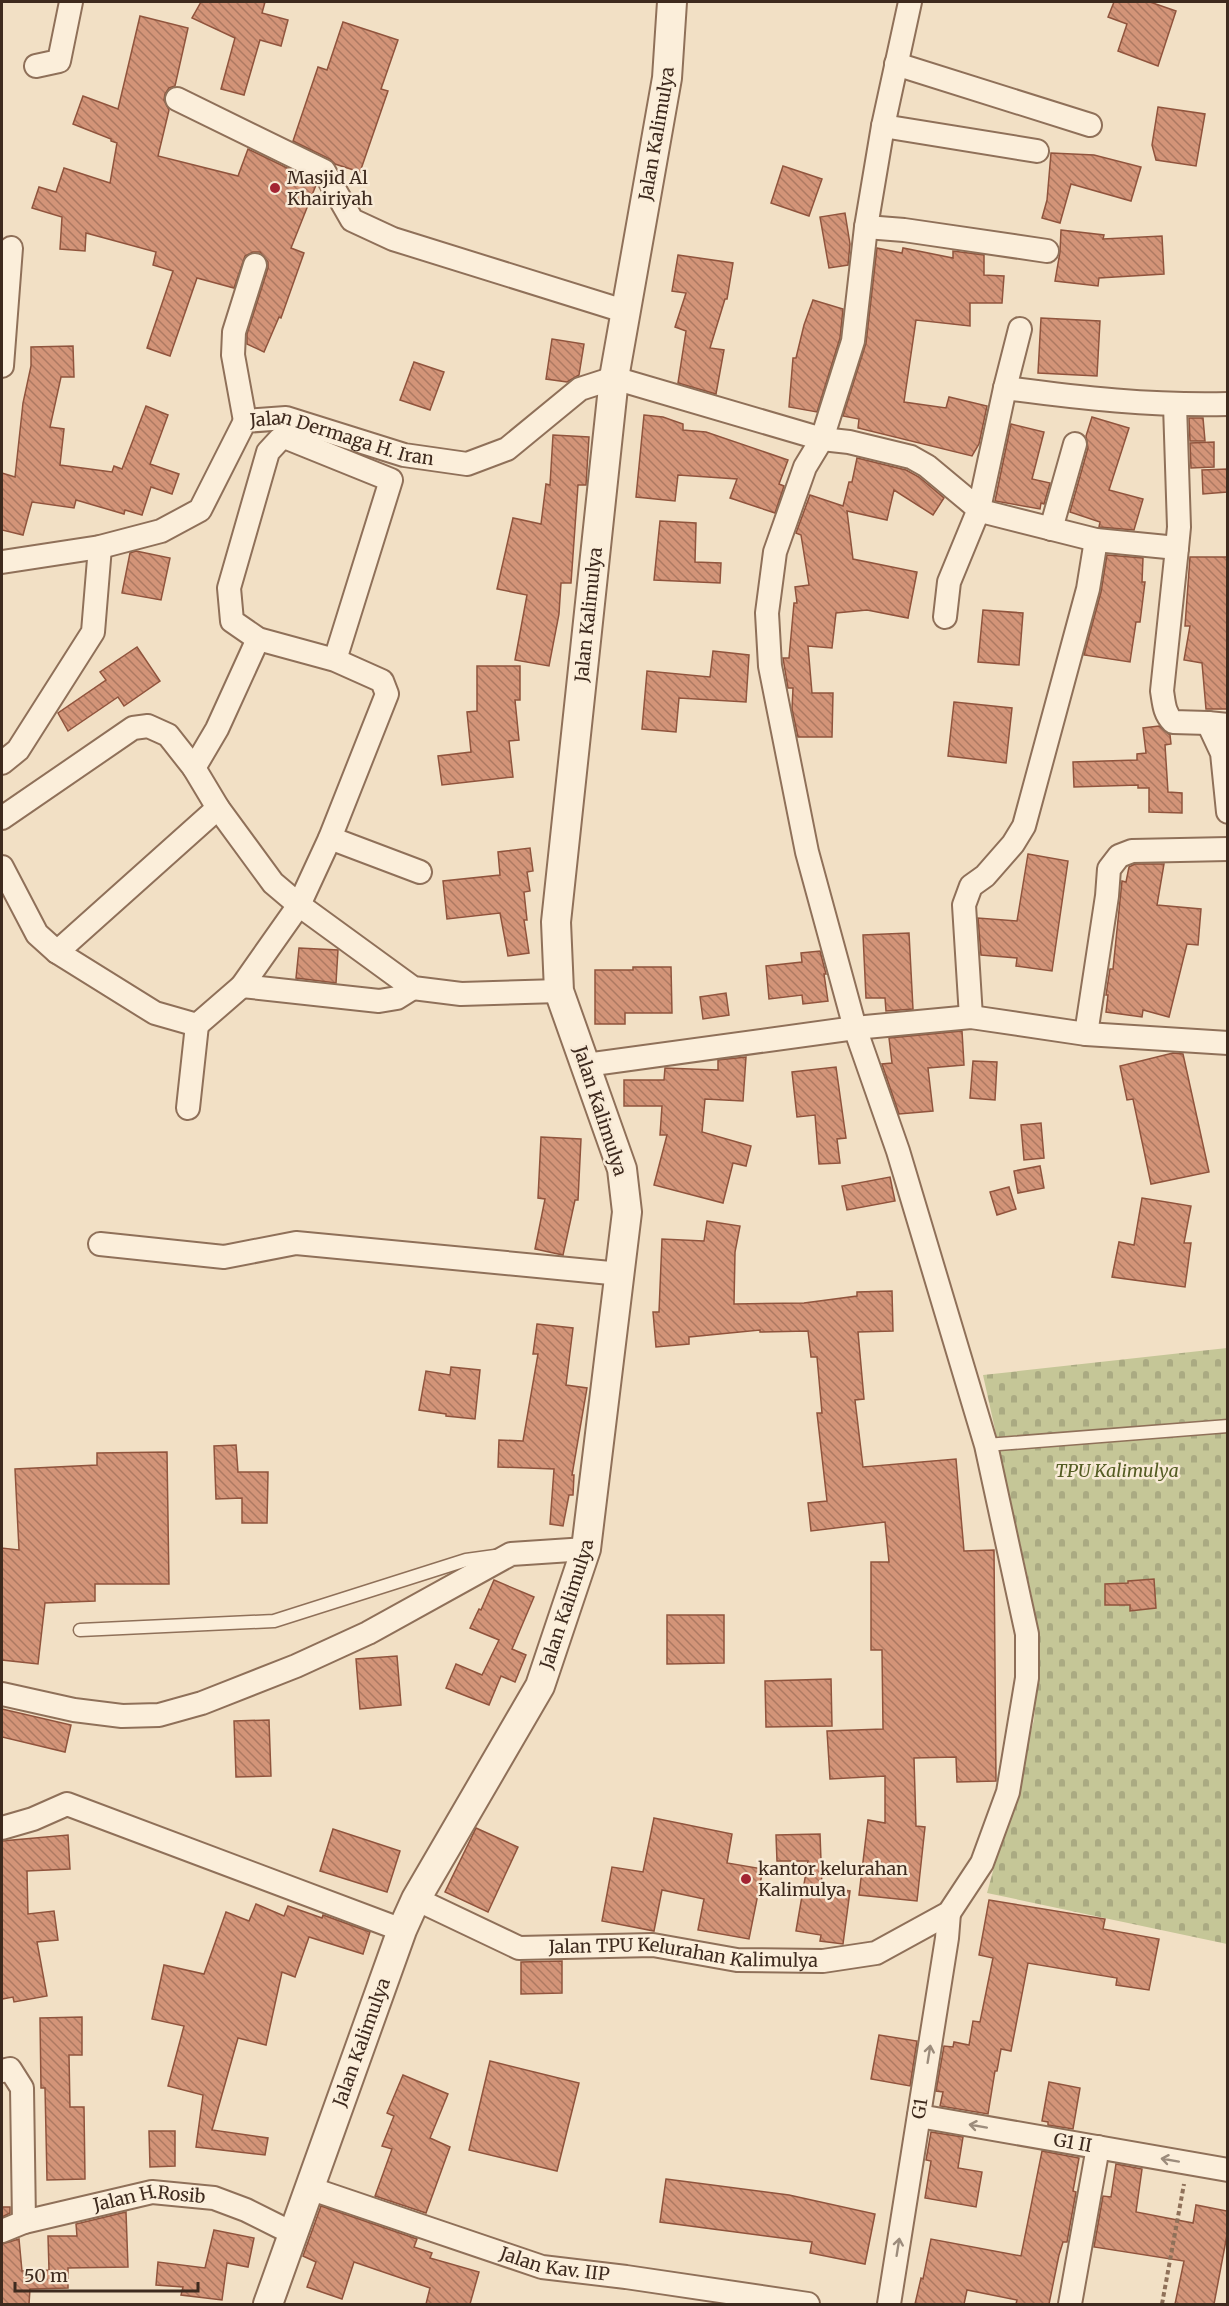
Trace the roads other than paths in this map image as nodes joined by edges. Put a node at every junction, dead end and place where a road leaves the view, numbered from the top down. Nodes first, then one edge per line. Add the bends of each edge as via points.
1 (71, 2) edge
2 (672, 2) edge
3 (910, 2) edge
4 (896, 64) junction
5 (36, 66) dead end
6 (177, 99) dead end
7 (1090, 124) dead end
8 (883, 126) junction
9 (1036, 151) dead end
10 (866, 227) junction
11 (11, 248) dead end
12 (1047, 251) dead end
13 (255, 265) dead end
14 (624, 311) junction
15 (1020, 329) dead end
16 (2, 366) edge
17 (614, 378) junction
18 (1005, 388) junction
19 (1227, 404) edge
20 (1175, 405) junction
21 (245, 421) junction
22 (822, 439) junction
23 (1075, 444) dead end
24 (978, 509) junction
25 (1051, 529) junction
26 (1096, 540) junction
27 (100, 547) junction
28 (1177, 548) junction
29 (2, 562) edge
30 (945, 617) dead end
31 (258, 639) junction
32 (335, 660) junction
33 (1218, 724) edge
34 (2, 763) edge
35 (194, 768) junction
36 (218, 808) junction
37 (1227, 812) edge
38 (2, 818) edge
39 (330, 838) junction
40 (1227, 849) edge
41 (2, 867) edge
42 (420, 872) dead end
43 (299, 905) junction
44 (57, 952) junction
45 (242, 986) junction
46 (413, 988) junction
47 (559, 991) junction
48 (971, 1017) junction
49 (197, 1025) junction
50 (855, 1028) junction
51 (1086, 1034) junction
52 (1227, 1043) edge
53 (586, 1065) junction
54 (188, 1108) dead end
55 (100, 1244) dead end
56 (621, 1274) junction
57 (1227, 1426) edge
58 (986, 1445) junction
59 (586, 1549) junction
60 (511, 1554) junction
61 (80, 1630) dead end
62 (2, 1694) edge
63 (2, 1828) edge
64 (416, 1899) junction
65 (949, 1913) junction
66 (402, 1930) junction
67 (2, 2071) edge
68 (919, 2116) junction
69 (1098, 2147) junction
70 (1227, 2170) edge
71 (309, 2188) junction
72 (24, 2222) junction
73 (2, 2231) edge
74 (292, 2233) junction
75 (271, 2304) edge
76 (808, 2304) edge
77 (889, 2304) edge
78 (1070, 2304) edge

1 - 5 street via 59,61
2 - 14 street, Jalan Kalimulya via 667,78
3 - 4 street
4 - 7 street
4 - 8 street
6 - 14 street via 324,171 352,220 393,239
8 - 9 street
8 - 10 street
10 - 12 street
10 - 22 street via 853,341
11 - 16 street
13 - 21 street via 234,332 233,355
14 - 17 street, Jalan Kalimulya
15 - 18 street
17 - 21 street, Jalan Dermaga H. Iran via 580,389 507,449 467,464 404,455 286,418
17 - 22 street
17 - 47 street, Jalan Kalimulya via 556,922
18 - 20 street
18 - 24 street
19 - 20 street
20 - 28 street
21 - 27 street, Jalan Dermaga H. Iran via 200,510 161,531
22 - 24 street via 911,457
22 - 50 street via 805,467 775,552 767,613 770,666 807,852
23 - 25 street
24 - 25 street
24 - 30 street via 949,582
25 - 26 street
26 - 28 street
26 - 48 street via 1088,589 1024,826 985,876 971,886 964,905
27 - 29 street, Jalan Dermaga H. Iran
27 - 34 street via 93,632 18,750
28 - 33 street via 1162,691 1164,708 1173,722
31 - 32 street
31 - 32 street via 232,621 229,588 268,452 280,439 287,438 391,480
31 - 35 street via 217,729
32 - 39 street via 382,681 387,693
33 - 37 street
35 - 36 street
35 - 38 street via 168,735 147,726 133,728
36 - 43 street via 273,883
36 - 44 street
39 - 42 street
39 - 43 street
40 - 51 street via 1132,851 1119,856 1109,869
41 - 44 street via 37,934
43 - 45 street
43 - 46 street
44 - 49 street via 155,1013
45 - 46 street via 379,1001 397,998
45 - 49 street
46 - 47 street via 461,994
47 - 53 street, Jalan Kalimulya
48 - 50 street
48 - 51 street
49 - 54 street
50 - 53 street
50 - 58 street via 898,1151
51 - 52 street
53 - 56 street, Jalan Kalimulya via 622,1169 627,1212
55 - 56 street via 224,1257 296,1243
56 - 59 street, Jalan Kalimulya
57 - 58 lane
58 - 65 street via 1027,1634 1027,1678 1008,1792 982,1863
59 - 60 street
59 - 64 street, Jalan Kalimulya via 540,1686
60 - 61 lane via 466,1560 274,1621
60 - 62 street via 368,1633 296,1666 202,1703 159,1715 122,1716 74,1710
63 - 66 street via 67,1804
64 - 65 street, Jalan TPU Kelurahan Kalimulya via 519,1948 653,1945 747,1960 823,1961 876,1953
64 - 66 street, Jalan Kalimulya
68 -> 65 street, G1
66 - 71 street, Jalan Kalimulya
67 - 72 street via 10,2069 22,2088
69 -> 68 street, G1 II
77 -> 68 street, G1
70 -> 69 street, G1 II
69 - 78 street
71 - 74 street, Jalan Kalimulya
71 - 76 street, Jalan Kav. IIP via 542,2267
72 - 73 street, Jalan H.Rosib
72 - 74 street, Jalan H.Rosib via 152,2192 214,2198
74 - 75 street, Jalan Kalimulya

